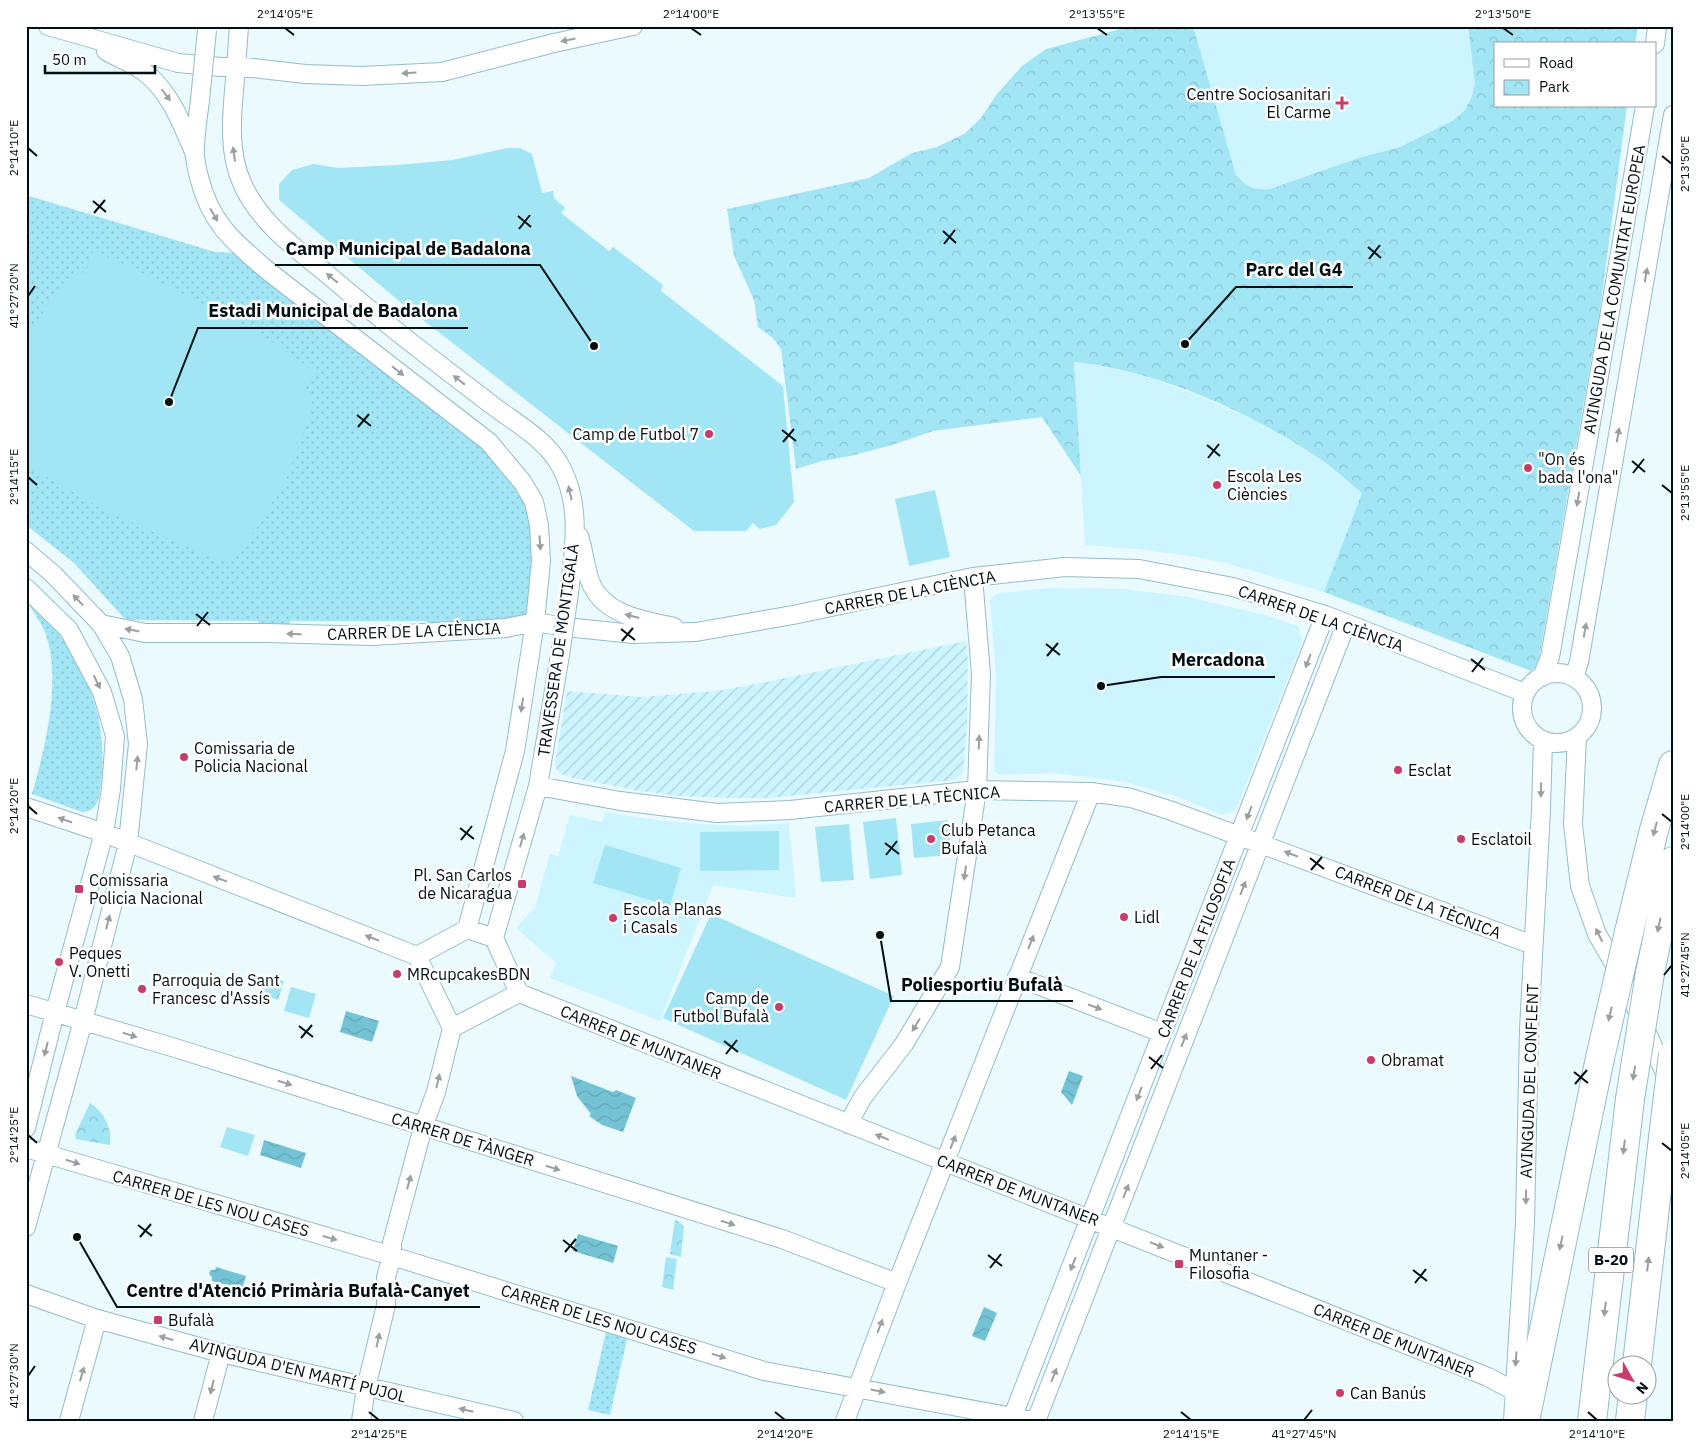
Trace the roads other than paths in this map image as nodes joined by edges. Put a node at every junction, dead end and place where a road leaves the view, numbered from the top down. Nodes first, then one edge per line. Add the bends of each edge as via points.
1 (48, 26) edge
2 (239, 26) edge
3 (633, 26) edge
4 (1657, 26) edge
5 (207, 28) edge
6 (84, 38) junction
7 (1655, 42) edge
8 (236, 66) junction
9 (1645, 108) edge
10 (1673, 115) edge
11 (194, 152) junction
12 (576, 525) junction
13 (26, 551) edge
14 (973, 577) junction
15 (26, 588) edge
16 (1325, 616) junction
17 (535, 622) junction
18 (101, 624) junction
19 (1346, 624) junction
20 (696, 632) junction
21 (1542, 676) junction
22 (1574, 677) junction
23 (1525, 692) junction
24 (1577, 737) junction
25 (1543, 741) junction
26 (1673, 765) edge
27 (538, 786) junction
28 (978, 790) junction
29 (1091, 792) junction
30 (26, 807) edge
31 (104, 833) junction
32 (1240, 836) junction
33 (128, 843) junction
34 (1261, 843) junction
35 (1673, 860) edge
36 (467, 929) junction
37 (494, 938) junction
38 (1533, 945) junction
39 (417, 956) junction
40 (1017, 977) junction
41 (519, 994) junction
42 (26, 1004) edge
43 (55, 1012) junction
44 (83, 1021) junction
45 (452, 1028) junction
46 (1162, 1033) junction
47 (1673, 1054) edge
48 (1673, 1090) edge
49 (848, 1124) junction
50 (423, 1127) junction
51 (26, 1128) edge
52 (26, 1148) edge
53 (47, 1154) junction
54 (945, 1163) junction
55 (1091, 1219) junction
56 (26, 1227) edge
57 (1112, 1227) junction
58 (392, 1256) junction
59 (897, 1283) junction
60 (26, 1294) edge
61 (97, 1318) junction
62 (221, 1353) junction
63 (1638, 1354) edge
64 (856, 1387) junction
65 (366, 1388) junction
66 (1514, 1391) junction
67 (1632, 1404) edge
68 (1012, 1419) edge
69 (69, 1421) edge
70 (203, 1421) edge
71 (360, 1421) edge
72 (514, 1421) edge
73 (844, 1421) edge
74 (1035, 1421) edge
75 (1513, 1421) edge
76 (1525, 1421) edge
77 (1592, 1421) edge
78 (1630, 1421) edge

1 - 6 street
2 - 8 street, TRAVESSERA DE MONTIGALÀ
3 -> 8 street via 442,72 362,76 305,74
4 - 7 street
5 - 11 street, TRAVESSERA DE MONTIGALÀ, bridge
6 - 8 street via 178,63
6 -> 11 street via 143,71 165,92
12 -> 8 street, TRAVESSERA DE MONTIGALÀ via 561,467 542,443 350,294 258,211 241,183 233,148
9 -> 21 street, AVINGUDA DE LA COMUNITAT EUROPEA via 1550,657
22 -> 10 street, AVINGUDA DE LA COMUNITAT EUROPEA via 1581,653
11 -> 17 street, TRAVESSERA DE MONTIGALÀ via 208,206 242,248 489,442 522,483 534,502 539,524 542,561
20 -> 12 street, CARRER DE LA CIÈNCIA via 623,614 606,604 589,579
12 - 27 street, TRAVESSERA DE MONTIGALÀ, bridge via 560,655
18 -> 13 street
14 - 16 street, CARRER DE LA CIÈNCIA via 1065,567 1139,569 1234,587
14 - 20 street, CARRER DE LA CIÈNCIA via 793,616
28 -> 14 street via 981,674
15 -> 31 street via 69,630 102,692 115,736
16 - 19 street, CARRER DE LA CIÈNCIA
16 -> 32 street, CARRER DE LA FILOSOFIA
17 -> 18 street, CARRER DE LA CIÈNCIA via 506,628 372,636 146,633
17 - 20 street, CARRER DE LA CIÈNCIA via 633,634
17 -> 36 street, TRAVESSERA DE MONTIGALÀ via 515,751
33 -> 18 street via 138,744 133,699 120,656
19 - 23 street, CARRER DE LA CIÈNCIA
19 - 34 street, CARRER DE LA FILOSOFIA
21 - 22 street via 1562,673
21 - 23 street
22 - 24 street via 1590,694 1592,706 1589,723
23 - 25 street via 1522,706 1524,721 1535,737
24 - 25 street via 1556,744
48 -> 24 street via 1624,981 1597,934 1580,886 1573,824
25 -> 38 street, AVINGUDA DEL CONFLENT
26 -> 76 highway, bridge via 1654,830 1600,1058
27 - 28 street, CARRER DE LA TÈCNICA via 620,801 716,813 790,810
37 -> 27 street, TRAVESSERA DE MONTIGALÀ
28 - 29 street, CARRER DE LA TÈCNICA
28 -> 49 street via 950,966 904,1044 863,1097
29 - 32 street, CARRER DE LA TÈCNICA via 1131,798
40 -> 29 street
31 -> 30 street
31 - 33 street
31 - 43 street
32 - 34 street, CARRER DE LA TÈCNICA
32 - 46 street, CARRER DE LA FILOSOFIA
39 -> 33 street
44 -> 33 street
38 -> 34 street, CARRER DE LA TÈCNICA
57 -> 34 street, CARRER DE LA FILOSOFIA
35 -> 77 highway, B-20, bridge via 1650,973 1630,1099
36 - 37 street
36 - 39 street
37 - 41 street
38 -> 66 street, AVINGUDA DEL CONFLENT via 1525,1223
39 - 45 street
40 -> 46 street
54 -> 40 street
41 - 45 street
41 - 49 street, CARRER DE MUNTANER
42 - 43 street, CARRER DE TÀNGER
43 - 44 street, CARRER DE TÀNGER
43 -> 51 street
44 -> 50 street, CARRER DE TÀNGER
44 - 53 street
50 -> 45 street via 436,1092
46 -> 55 street, CARRER DE LA FILOSOFIA
63 -> 47 highway, B-20, bridge
54 -> 49 street, CARRER DE MUNTANER
58 -> 50 street via 392,1243
50 -> 59 street, CARRER DE TÀNGER via 782,1239
52 - 53 street, CARRER DE LES NOU CASES
53 - 56 street
53 -> 58 street, CARRER DE LES NOU CASES
54 - 55 street, CARRER DE MUNTANER
54 - 59 street
55 - 57 street, CARRER DE MUNTANER
55 -> 68 street, CARRER DE LA FILOSOFIA
57 -> 66 street, CARRER DE MUNTANER via 1488,1377
74 -> 57 street, CARRER DE LA FILOSOFIA
58 -> 64 street, CARRER DE LES NOU CASES via 764,1371
65 -> 58 street via 386,1305 386,1277
64 -> 59 street
60 - 61 street, AVINGUDA D'EN MARTÍ PUJOL
62 -> 61 street, AVINGUDA D'EN MARTÍ PUJOL
69 -> 61 street
62 - 65 street, AVINGUDA D'EN MARTÍ PUJOL
62 -> 70 street
64 -> 68 street, CARRER DE LES NOU CASES
64 - 73 street
65 - 71 street
72 -> 65 street, AVINGUDA D'EN MARTÍ PUJOL
66 - 75 street, AVINGUDA DEL CONFLENT
67 - 78 highway
68 - 74 street, CARRER DE LES NOU CASES

